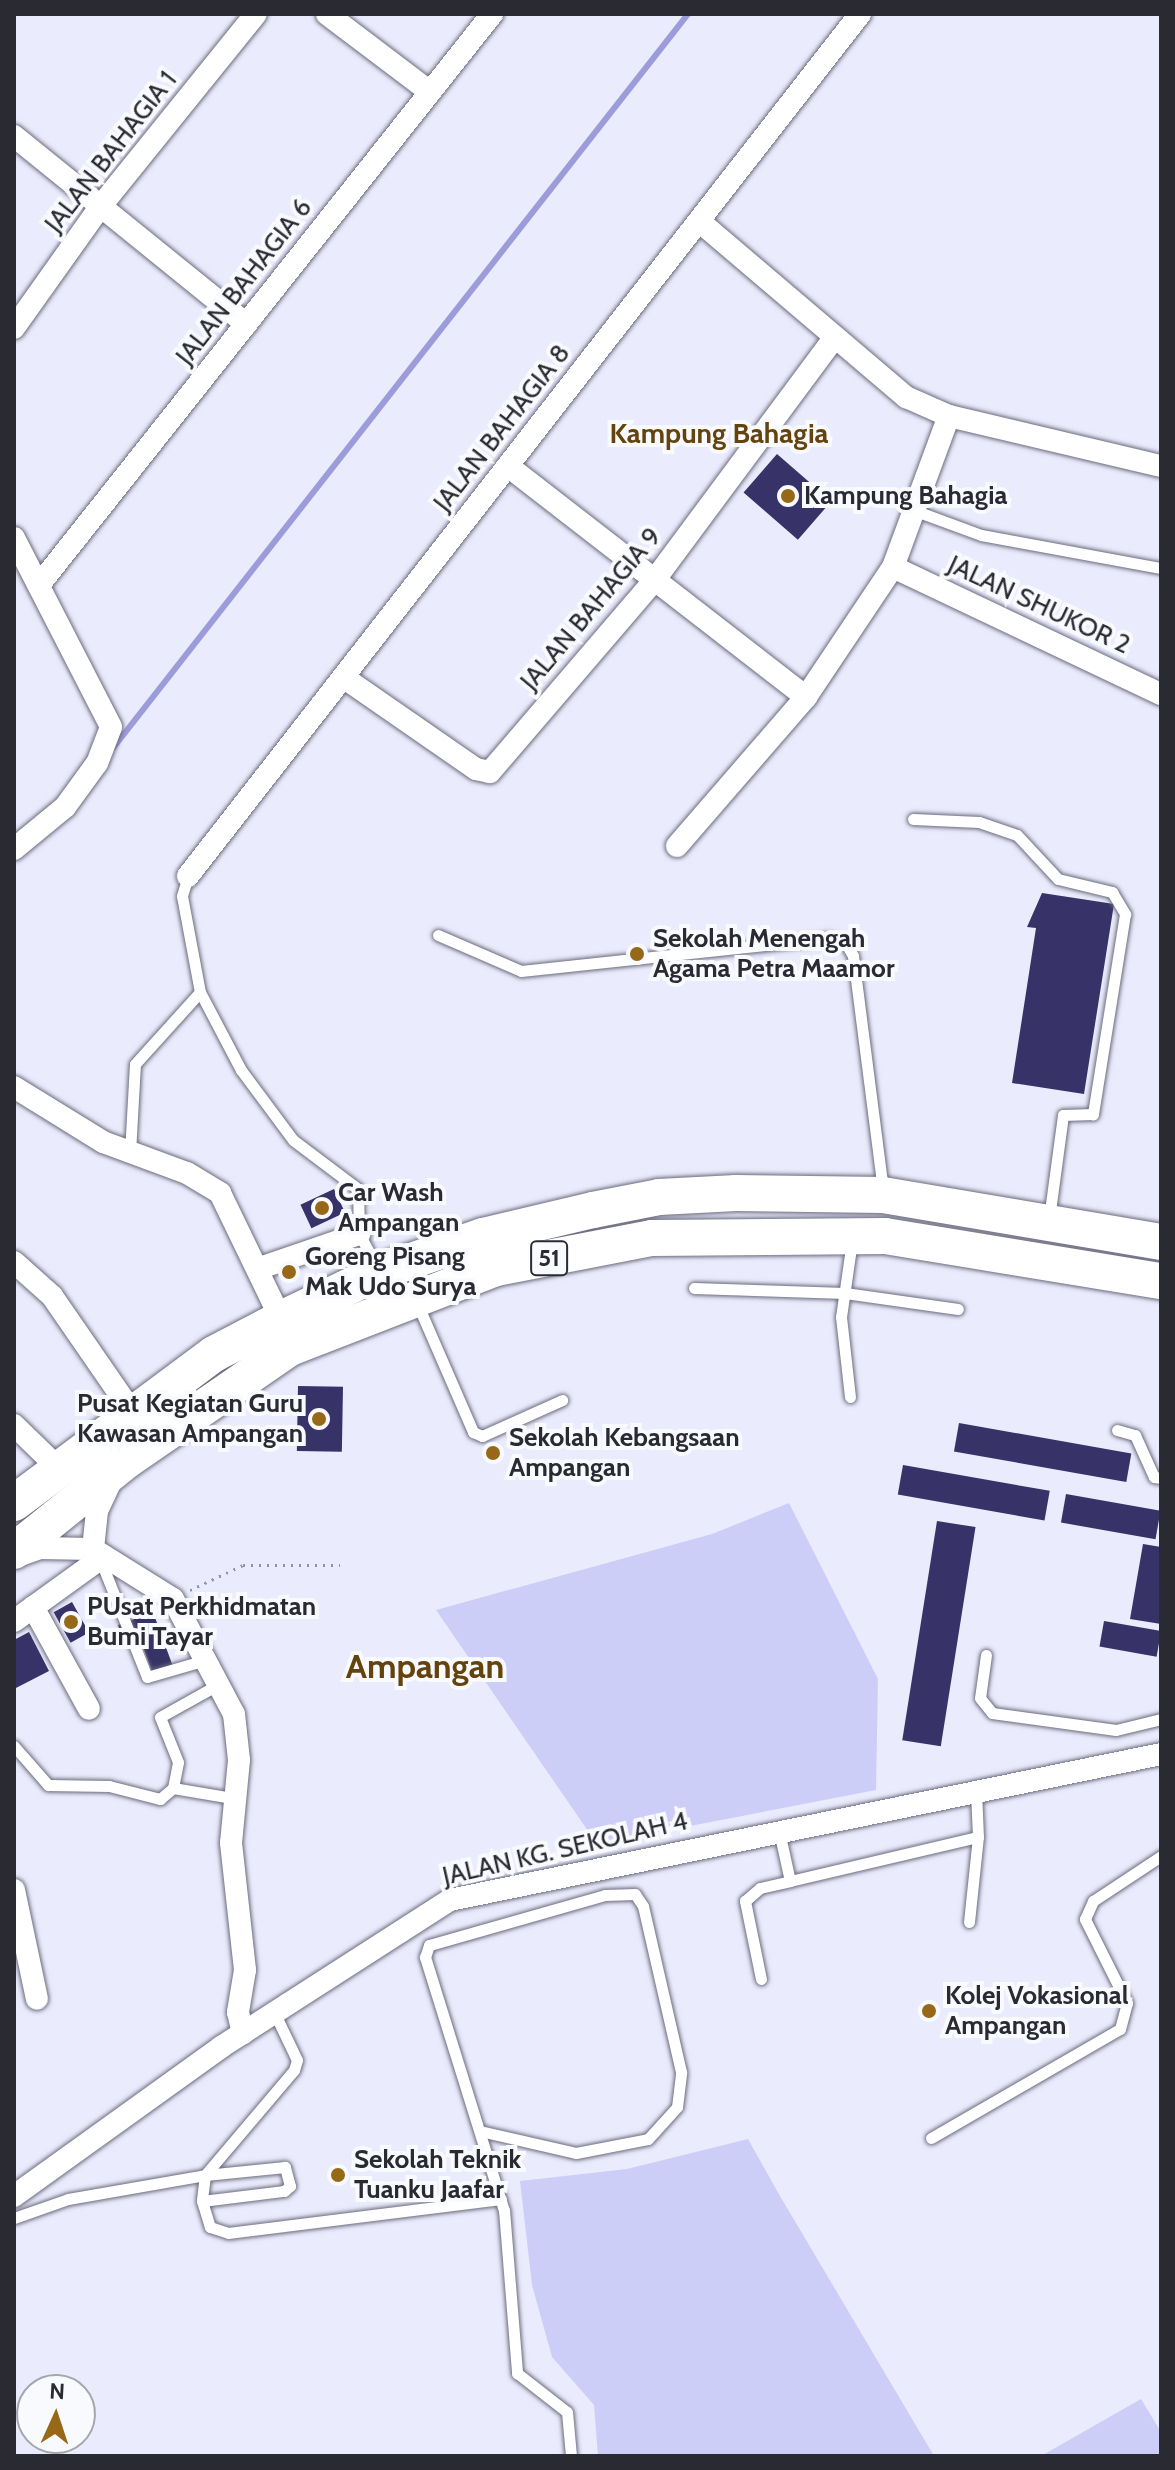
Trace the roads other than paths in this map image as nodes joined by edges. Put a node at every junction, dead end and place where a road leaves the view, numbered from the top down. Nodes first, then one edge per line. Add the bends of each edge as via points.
1 (256, 14) edge
2 (327, 14) edge
3 (492, 14) edge
4 (860, 14) edge
5 (430, 92) junction
6 (14, 136) edge
7 (100, 207) junction
8 (699, 221) junction
9 (246, 324) junction
10 (14, 328) edge
11 (835, 337) junction
12 (949, 416) junction
13 (508, 466) junction
14 (1161, 466) edge
15 (916, 511) junction
16 (14, 538) edge
17 (893, 567) junction
18 (1161, 568) edge
19 (653, 582) junction
20 (39, 585) junction
21 (343, 677) junction
22 (1161, 694) edge
23 (806, 697) junction
24 (913, 819) dead end
25 (677, 846) dead end
26 (14, 849) edge
27 (188, 876) joint
28 (438, 935) dead end
29 (200, 992) junction
30 (14, 1087) edge
31 (130, 1154) junction
32 (883, 1195) junction
33 (1048, 1223) junction
34 (359, 1234) junction
35 (853, 1236) junction
36 (1161, 1242) edge
37 (14, 1262) edge
38 (260, 1268) junction
39 (380, 1272) junction
40 (1161, 1281) edge
41 (694, 1288) dead end
42 (845, 1293) junction
43 (414, 1296) junction
44 (958, 1309) dead end
45 (281, 1319) junction
46 (850, 1397) dead end
47 (562, 1400) dead end
48 (132, 1412) junction
49 (14, 1425) edge
50 (1117, 1430) dead end
51 (126, 1461) junction
52 (56, 1466) junction
53 (1161, 1478) edge
54 (14, 1503) edge
55 (14, 1554) edge
56 (96, 1554) junction
57 (33, 1607) junction
58 (14, 1621) edge
59 (986, 1655) dead end
60 (209, 1659) junction
61 (219, 1683) junction
62 (89, 1709) dead end
63 (1161, 1719) edge
64 (14, 1746) edge
65 (1161, 1754) edge
66 (173, 1788) junction
67 (976, 1791) junction
68 (238, 1799) junction
69 (779, 1831) junction
70 (978, 1837) junction
71 (1161, 1856) edge
72 (790, 1881) junction
73 (14, 1890) edge
74 (969, 1922) dead end
75 (761, 1979) dead end
76 (37, 1999) dead end
77 (274, 2012) junction
78 (243, 2033) junction
79 (480, 2131) junction
80 (931, 2138) dead end
81 (205, 2175) junction
82 (14, 2196) edge
83 (501, 2199) junction
84 (202, 2201) junction
85 (14, 2218) edge
86 (571, 2456) edge

1 - 7 street, JALAN BAHAGIA 1
2 - 5 street
3 - 5 street, JALAN BAHAGIA 6
4 - 8 street, JALAN BAHAGIA 8
5 - 9 street, JALAN BAHAGIA 6
6 - 7 street
7 - 9 street
7 - 10 street, JALAN BAHAGIA 1
8 - 11 street
8 - 13 street, JALAN BAHAGIA 8
9 - 20 street, JALAN BAHAGIA 6
11 - 12 street via 906,397
11 - 19 street, JALAN BAHAGIA 9
12 - 14 street
12 - 15 street
13 - 19 street
13 - 21 street, JALAN BAHAGIA 8
15 - 17 street
15 - 18 lane via 981,535
16 - 20 street
17 - 22 street, JALAN SHUKOR 2
17 - 23 street
19 - 21 street, JALAN BAHAGIA 9 via 490,772
19 - 23 street
20 - 26 street via 111,727 97,763 65,807
21 - 27 street, JALAN BAHAGIA 8
23 - 25 street
24 - 33 lane via 979,822 1017,835 1058,879 1112,892 1125,914 1093,1114 1063,1115
27 - 29 lane via 182,896
28 - 32 lane via 521,971 830,938 845,942 853,956
29 - 31 lane via 135,1064
29 - 34 lane via 241,1070 293,1140 358,1189
30 - 31 street
31 - 38 street via 220,1193
32 - 33 highway, 51
32 - 39 highway, 51 via 659,1197 483,1236
33 - 36 highway, 51
34 - 38 street
34 - 39 lane
35 - 40 highway, 51
35 - 42 lane
35 - 43 highway, 51 via 652,1238 496,1268
37 - 48 street via 52,1296
38 - 45 street
39 - 45 highway, 51
41 - 42 lane
42 - 44 lane
42 - 46 lane
43 - 47 lane via 473,1432 482,1436
43 - 51 highway, 51 via 290,1348
45 - 48 highway, 51 via 214,1354
48 - 52 highway, 51
49 - 52 street
50 - 53 lane via 1135,1435 1154,1477
51 - 55 highway, 51
51 - 56 street via 104,1490
52 - 54 highway, 51
55 - 56 street via 40,1548
56 - 57 street
56 - 60 street via 173,1599
56 - 60 lane via 147,1677
57 - 58 street
57 - 62 street
59 - 63 lane via 980,1698 992,1713 1116,1730
60 - 61 street
61 - 66 lane via 160,1717 178,1762
61 - 68 street via 234,1714
64 - 66 lane via 48,1785 109,1786 145,1800 160,1799
65 - 67 street, JALAN KG. SEKOLAH 4
66 - 68 lane
67 - 69 street, JALAN KG. SEKOLAH 4
67 - 70 lane
68 - 78 street via 231,1843 245,1970 238,2012
69 - 72 lane
69 - 77 street, JALAN KG. SEKOLAH 4 via 450,1900
70 - 72 lane
70 - 74 lane
71 - 80 lane via 1093,1901 1085,1919 1127,2003 1120,2029
72 - 75 lane via 760,1888 745,1901
73 - 76 street
77 - 78 street, JALAN KG. SEKOLAH 4
77 - 81 lane via 297,2060 294,2070
78 - 82 street, JALAN KG. SEKOLAH 4
79 - 79 lane via 425,1957 429,1945 605,1895 635,1894 643,1906 681,2072 677,2107 648,2139 576,2153
79 - 83 lane
81 - 84 lane
81 - 84 lane via 285,2167 290,2186
81 - 85 lane via 68,2199
83 - 84 lane via 228,2233 210,2227
83 - 86 lane via 517,2373 567,2412

